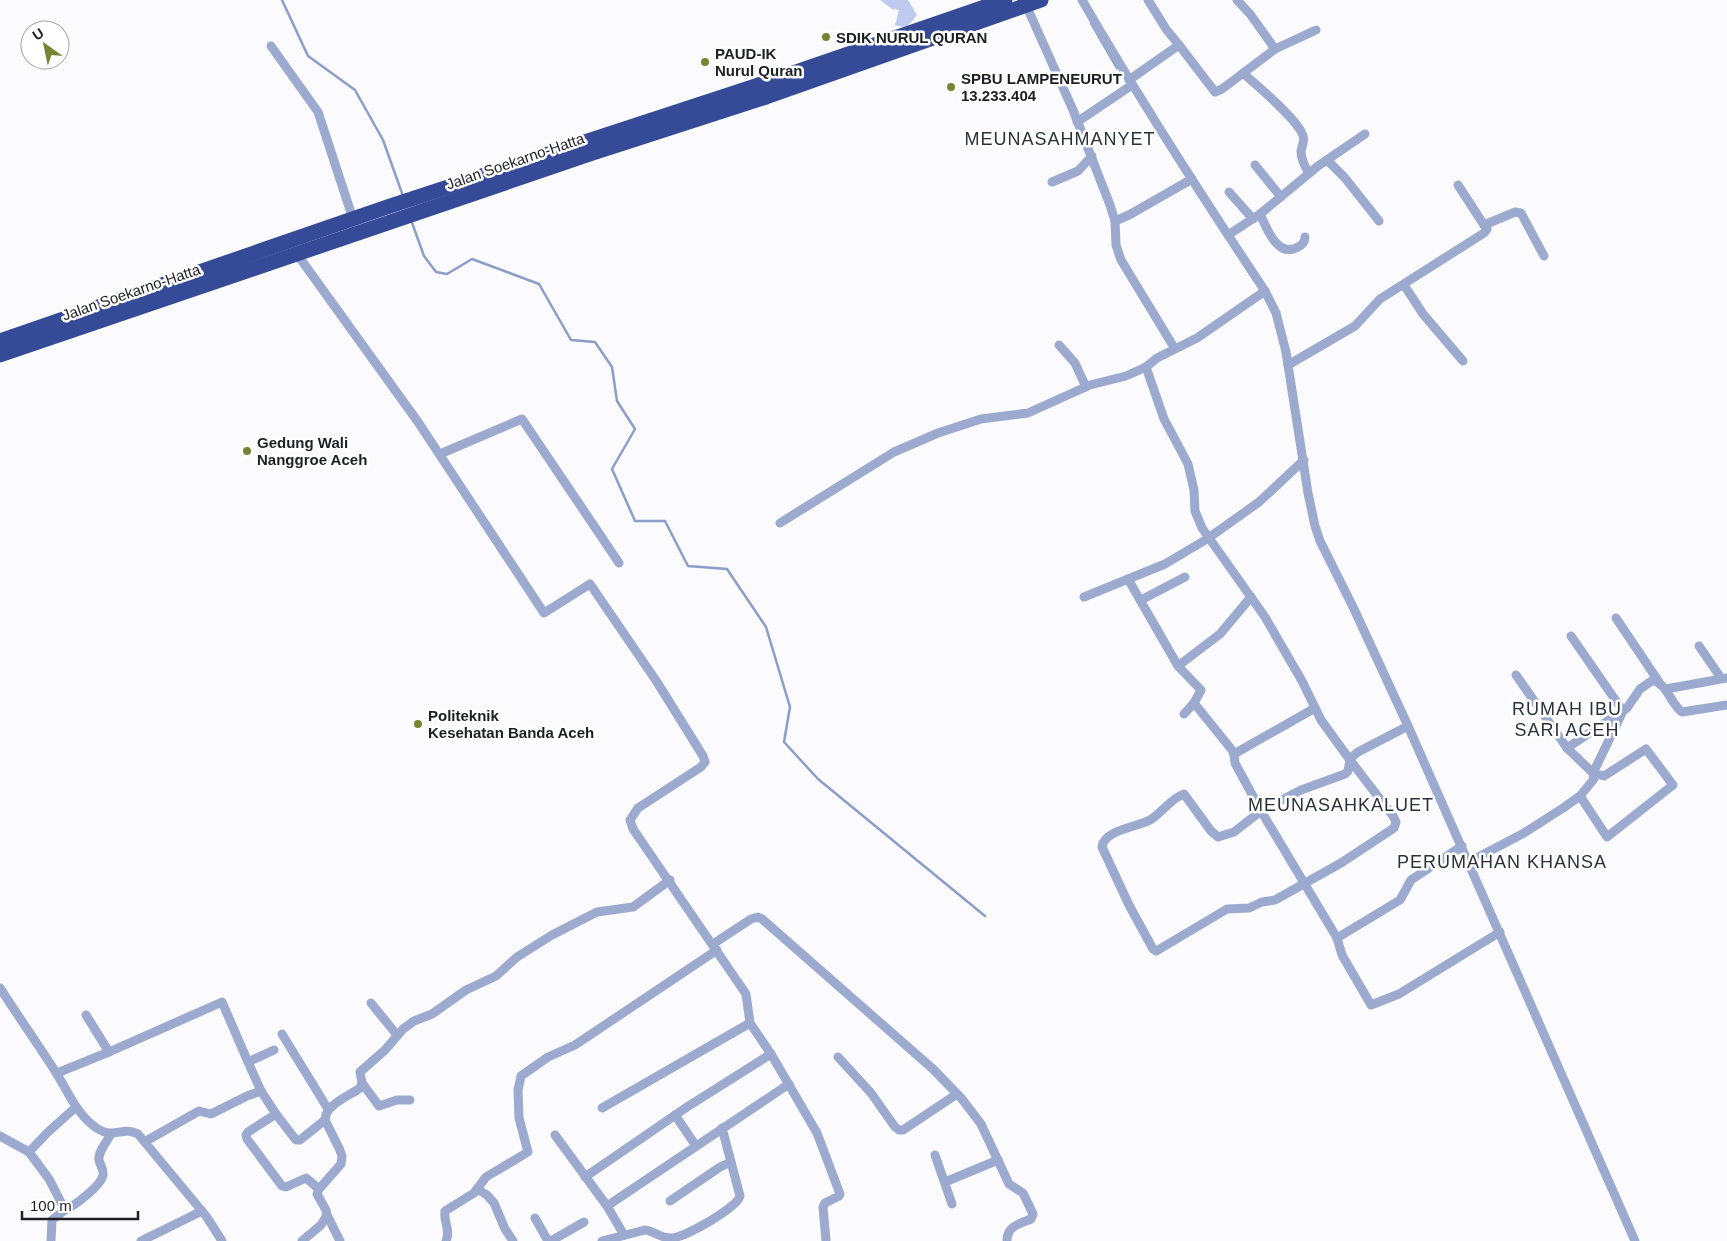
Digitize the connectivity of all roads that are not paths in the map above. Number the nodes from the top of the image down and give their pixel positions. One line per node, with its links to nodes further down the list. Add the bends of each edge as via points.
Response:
1 (1001, 0): 12 (highway, Jalan Soekarno-Hatta)
2 (1041, 0): 6 (highway, Jalan Soekarno-Hatta)
3 (1082, 0): 13 (street)
4 (1148, 0): 8 (street)
5 (1237, 0): 10 (street)
6 (1026, 5): 12 (highway, Jalan Soekarno-Hatta); 14 (street)
7 (1316, 30): 10 (street)
8 (1179, 45): 11 (street, via 1215,92); 13 (street)
9 (271, 46): 27 (street, via 318,112)
10 (1275, 49): 11 (street)
11 (1243, 73): 19 (street, via 1302,131 1302,159)
12 (804, 77): 25 (highway, Jalan Soekarno-Hatta, via 662,132)
13 (1129, 85): 14 (street); 20 (street)
14 (1078, 122): 16 (street)
15 (1364, 134): 17 (street)
16 (1092, 156): 21 (street, via 1078,171); 29 (street)
17 (1327, 160): 19 (street); 28 (street)
18 (1255, 165): 24 (street)
19 (1309, 173): 24 (street)
20 (1188, 181): 29 (street); 31 (street)
21 (1052, 182)
22 (1458, 186): 30 (street)
23 (1229, 192): 26 (street)
24 (1281, 197): 26 (street)
25 (388, 215): 27 (highway, Jalan Soekarno-Hatta); 33 (highway, Jalan Soekarno-Hatta)
26 (1256, 216): 31 (street); 32 (street, via 1285,250 1300,246)
27 (353, 219): 37 (highway, Jalan Soekarno-Hatta)
28 (1379, 221)
29 (1115, 222): 39 (street, via 1116,245 1121,260)
30 (1484, 225): 34 (street, via 1515,212 1521,213); 35 (street, via 1487,229 1484,233)
31 (1228, 235): 36 (street)
32 (1305, 237)
33 (297, 254): 40 (highway, Jalan Soekarno-Hatta); 45 (street)
34 (1544, 256)
35 (1404, 285): 41 (street, via 1423,314); 42 (street, via 1380,299 1355,326)
36 (1262, 293): 39 (street, via 1197,338); 42 (street, via 1276,313)
37 (0, 341)
38 (1059, 346): 44 (street, via 1075,363)
39 (1175, 349): 43 (street)
40 (0, 355)
41 (1463, 361)
42 (1288, 365): 46 (street)
43 (1146, 367): 44 (street); 48 (street, via 1164,419 1188,464 1197,520)
44 (1086, 387): 47 (street, via 1028,413 981,419 894,452)
45 (440, 454): 49 (street, via 522,419); 76 (street, via 544,613 590,584 703,756 705,762 701,767 638,808 630,820)
46 (1304, 460): 48 (street, via 1259,502); 67 (street, via 1320,541 1354,609)
47 (780, 523)
48 (1207, 538): 51 (street, via 1165,564); 53 (street)
49 (619, 563)
50 (1185, 577): 54 (street)
51 (1128, 579): 52 (street); 54 (street)
52 (1084, 597)
53 (1251, 597): 58 (street, via 1220,634); 64 (street)
54 (1141, 600): 58 (street)
55 (1616, 618): 61 (street)
56 (1571, 636): 65 (street)
57 (1700, 646): 60 (street)
58 (1178, 666): 62 (street, via 1201,690)
59 (1516, 675): 68 (street)
60 (1724, 678): 61 (street)
61 (1662, 686): 63 (street, via 1682,712); 65 (street, via 1653,680 1648,682)
62 (1194, 702): 66 (street); 69 (street)
63 (1727, 704)
64 (1315, 708): 69 (street); 70 (street)
65 (1623, 711): 68 (street); 71 (street)
66 (1184, 714)
67 (1405, 727): 70 (street, via 1358,752); 74 (street)
68 (1566, 748): 71 (street)
69 (1234, 754): 73 (street, via 1235,763)
70 (1350, 760): 73 (street, via 1348,771 1340,777 1310,787); 77 (street, via 1378,794 1396,825)
71 (1594, 773): 72 (street, via 1594,779); 72 (street, via 1604,776 1646,749 1672,785 1607,837)
72 (1580, 796): 75 (street, via 1524,833)
73 (1261, 811): 77 (street); 77 (street, via 1234,832 1218,837 1182,794 1150,820 1113,834 1103,842 1102,847 1129,905 1153,949 1158,950 1226,909 1249,908 1275,900)
74 (1459, 848): 75 (street); 79 (street, via 1411,880 1400,900)
75 (1469, 862): 78 (street)
76 (670, 880): 80 (street); 86 (street, via 633,907 598,912 552,935 517,957 496,976 457,995)
77 (1304, 884): 79 (street)
78 (1500, 932): 79 (street, via 1399,994 1371,1005 1342,955); 138 (street)
79 (1337, 938)
80 (715, 947): 84 (street, via 746,994); 96 (street, via 751,919 762,919); 117 (street, via 604,1027 548,1057 521,1076 518,1090 520,1118 528,1152 486,1177)
81 (0, 988): 92 (street)
82 (371, 1003): 86 (street)
83 (86, 1015): 88 (street)
84 (750, 1023): 89 (street); 99 (street)
85 (282, 1034): 100 (street)
86 (397, 1035): 93 (street, via 360,1072)
87 (274, 1050): 91 (street)
88 (109, 1052): 91 (street, via 222,1002); 92 (street)
89 (771, 1054): 94 (street); 102 (street)
90 (838, 1057): 96 (street, via 872,1093 899,1130)
91 (248, 1062): 95 (street)
92 (57, 1073): 98 (street)
93 (362, 1083): 97 (street, via 379,1106); 100 (street, via 360,1088)
94 (789, 1084): 104 (street); 136 (street, via 817,1133 840,1194 823,1207)
95 (261, 1091): 101 (street); 108 (street, via 211,1114 199,1111)
96 (958, 1094): 112 (street, via 981,1124)
97 (410, 1100)
98 (76, 1107): 105 (street, via 92,1124); 110 (street)
99 (602, 1108)
100 (328, 1109): 103 (street)
101 (276, 1114): 103 (street, via 296,1140); 116 (street, via 248,1132 246,1139 282,1186 306,1178)
102 (675, 1115): 109 (street); 114 (street)
103 (325, 1120): 116 (street, via 342,1156 341,1164)
104 (722, 1128): 109 (street); 113 (street)
105 (111, 1134): 108 (street, via 133,1132); 121 (street, via 99,1155 104,1173 102,1179 83,1198)
106 (555, 1135): 114 (street)
107 (0, 1136): 110 (street)
108 (146, 1141): 122 (street)
109 (696, 1146): 120 (street)
110 (29, 1152): 121 (street, via 49,1179)
111 (935, 1155): 115 (street)
112 (998, 1160): 115 (street); 137 (street, via 1009,1184 1023,1193 1032,1214 1031,1219 1010,1229)
113 (731, 1162): 118 (street); 126 (street, via 740,1197 720,1214 675,1238 662,1237 650,1230)
114 (585, 1177): 120 (street)
115 (945, 1182): 119 (street)
116 (319, 1189): 123 (street, via 317,1194)
117 (477, 1190): 132 (street, via 445,1211); 133 (street, via 494,1203)
118 (670, 1201)
119 (952, 1204)
120 (607, 1206): 126 (street)
121 (64, 1210): 127 (street, via 52,1220)
122 (202, 1211): 128 (street); 129 (street)
123 (327, 1215): 130 (street, via 321,1225); 131 (street)
124 (535, 1218): 134 (street)
125 (584, 1222): 134 (street)
126 (624, 1235): 135 (street)
127 (51, 1241)
128 (141, 1241)
129 (222, 1241)
130 (302, 1241)
131 (340, 1241)
132 (446, 1241)
133 (513, 1241)
134 (550, 1241)
135 (602, 1241)
136 (826, 1241)
137 (1007, 1241)
138 (1635, 1241)

